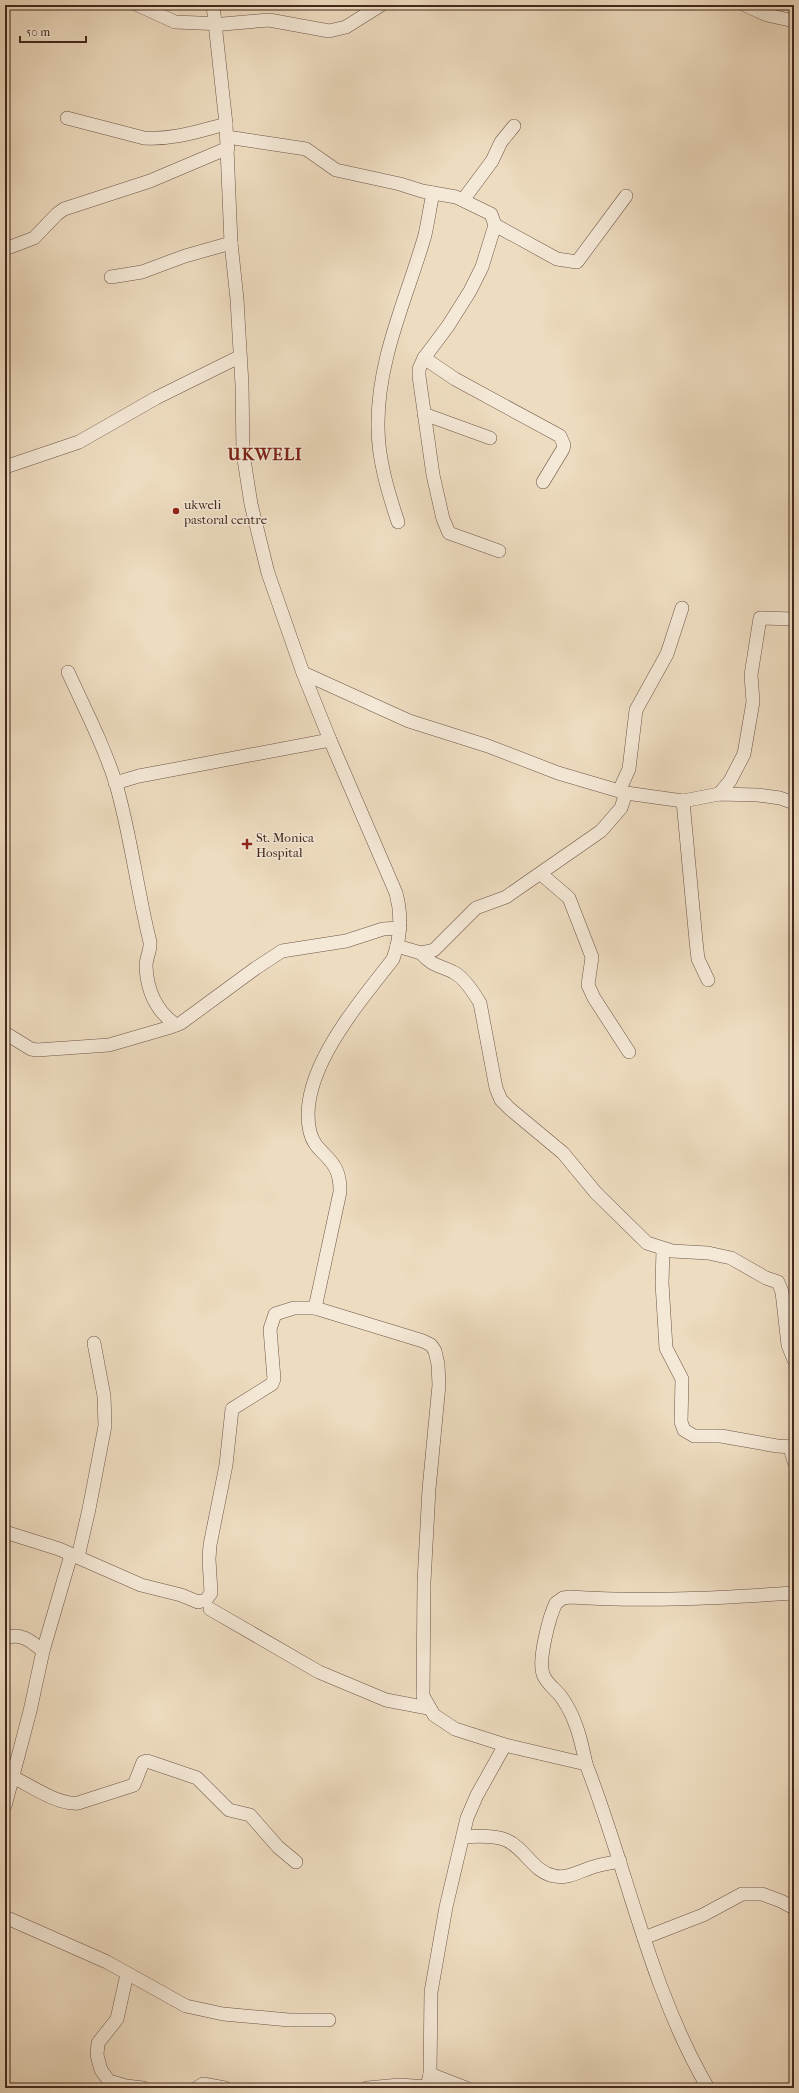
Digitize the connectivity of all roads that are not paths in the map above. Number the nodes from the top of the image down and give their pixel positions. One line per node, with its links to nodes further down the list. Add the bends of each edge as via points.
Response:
1 (138, 5): 6 (street, via 175,22)
2 (213, 5): 6 (street)
3 (381, 5): 6 (street, via 356,22 334,30 305,28 269,20)
4 (745, 5): 5 (street, via 767,15)
5 (794, 21)
6 (215, 24): 9 (street)
7 (67, 118): 9 (street, via 144,138)
8 (514, 126): 12 (street)
9 (227, 136): 10 (street, via 306,149 342,172); 14 (street); 15 (street, via 150,181 64,209 34,238)
10 (433, 193): 12 (street); 23 (street, via 425,234 389,343 379,406 378,440 388,490)
11 (626, 196): 13 (street, via 578,262 557,259)
12 (463, 200): 13 (street, via 491,214)
13 (495, 225): 18 (street, via 482,268 470,291)
14 (231, 243): 16 (street, via 142,272); 17 (street, via 237,299)
15 (5, 249)
16 (111, 277)
17 (239, 357): 21 (street, via 156,398 78,442); 28 (street, via 243,453 251,504 268,573)
18 (424, 358): 19 (street, via 419,369); 22 (street, via 455,379 560,436 563,449)
19 (424, 414): 20 (street); 24 (street, via 433,475 442,519 447,529 456,536)
20 (490, 438)
21 (5, 467)
22 (543, 482)
23 (398, 522)
24 (500, 551)
25 (682, 608): 31 (street, via 667,654 636,710 629,769)
26 (794, 619): 32 (street, via 760,618 751,675 753,702 744,754 738,769)
27 (68, 672): 30 (street)
28 (303, 673): 29 (street); 31 (street, via 409,721 488,746 558,773)
29 (330, 740): 30 (street, via 139,776); 36 (street, via 396,893)
30 (115, 783): 40 (street, via 150,942 146,966 153,998 158,1010)
31 (623, 792): 33 (street); 35 (street, via 621,808 601,831)
32 (719, 794): 33 (street); 34 (street, via 758,795)
33 (683, 801): 39 (street, via 697,953)
34 (794, 803)
35 (541, 874): 38 (street, via 506,897 476,908 442,944 434,950); 42 (street, via 568,898 592,957 588,985)
36 (400, 928): 37 (street); 40 (street, via 383,929 346,941 282,951)
37 (397, 946): 38 (street); 44 (street, via 393,959 334,1040 322,1060 312,1087 307,1120 310,1134 314,1142 334,1163 340,1184)
38 (421, 953): 43 (street, via 432,964 458,976 480,1004 496,1088 501,1100 563,1153 596,1193 642,1239)
39 (708, 980)
40 (176, 1025): 41 (street, via 109,1045 44,1050 31,1049)
41 (5, 1033)
42 (629, 1052)
43 (663, 1250): 46 (street, via 708,1253 731,1258 778,1282 782,1292 788,1345); 47 (street, via 662,1283 666,1348 682,1379 681,1422 684,1430 694,1436 733,1437 748,1442)
44 (314, 1308): 50 (street, via 294,1308 275,1314 270,1329 274,1379 272,1384 232,1409 226,1465 210,1545 209,1597 203,1602 198,1602 181,1595 153,1589); 55 (street, via 423,1341 431,1345 437,1358 439,1385 429,1489 424,1582 423,1696)
45 (94, 1343): 50 (street, via 104,1396 105,1426 89,1509)
46 (794, 1360)
47 (792, 1447): 48 (street)
48 (794, 1462)
49 (5, 1532): 50 (street, via 36,1540)
50 (74, 1556): 54 (street)
51 (794, 1594): 57 (street, via 634,1601 570,1597 556,1603 548,1629 542,1669 544,1678 562,1697 570,1711 579,1732)
52 (210, 1609): 55 (street, via 319,1672 386,1700)
53 (5, 1638): 54 (street, via 25,1638)
54 (42, 1651): 58 (street)
55 (428, 1708): 56 (street, via 442,1722 456,1729)
56 (505, 1745): 57 (street); 60 (street, via 477,1795)
57 (586, 1764): 62 (street)
58 (13, 1777): 59 (street); 61 (street, via 70,1804 134,1785 143,1762 147,1761 197,1778 228,1810 250,1815)
59 (5, 1806)
60 (463, 1837): 62 (street, via 506,1840 542,1871 553,1876 568,1876 592,1867); 68 (street, via 446,1906 431,1992)
61 (296, 1862)
62 (620, 1862): 65 (street)
63 (794, 1908): 65 (street, via 762,1894 742,1894 703,1914)
64 (5, 1917): 66 (street, via 87,1952)
65 (644, 1938): 74 (street, via 672,2016)
66 (127, 1974): 67 (street, via 176,2002 201,2010 289,2020); 69 (street, via 117,2019 98,2043 97,2055 101,2070 109,2081)
67 (329, 2020)
68 (428, 2083): 72 (street); 73 (street)
69 (143, 2088)
70 (197, 2088): 71 (street, via 206,2084)
71 (225, 2088)
72 (367, 2088)
73 (466, 2088)
74 (708, 2088)

